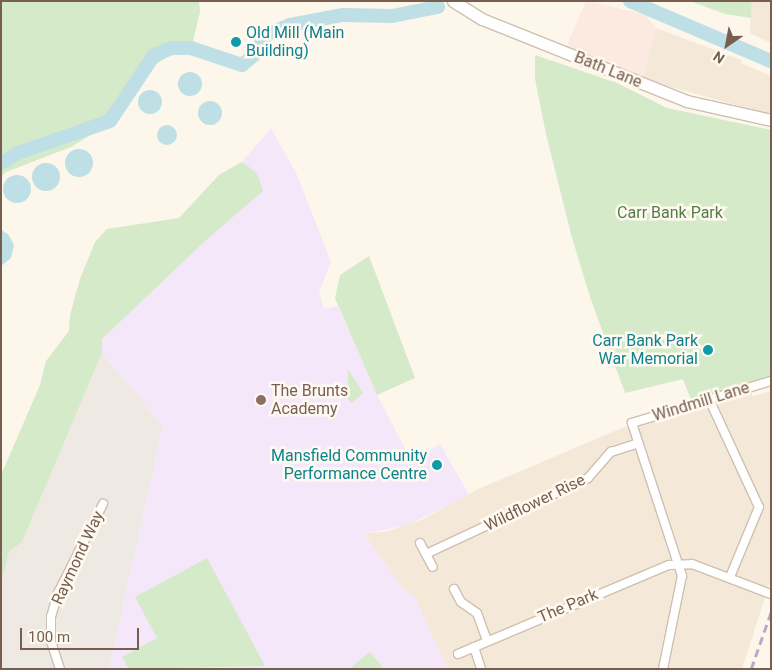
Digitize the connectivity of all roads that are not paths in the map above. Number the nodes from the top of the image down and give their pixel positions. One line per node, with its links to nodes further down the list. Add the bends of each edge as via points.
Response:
1 (453, 1): 2 (main road, Bath Lane, via 482,19 687,102)
2 (771, 120)
3 (771, 381): 4 (street, Windmill Lane)
4 (709, 399): 5 (street, Windmill Lane, via 632,423); 11 (street, via 759,507)
5 (638, 443): 8 (street, Wildflower Rise, via 611,452 588,478); 9 (street)
6 (103, 504): 17 (street, Raymond Way, via 58,593 51,618 51,642)
7 (420, 543): 8 (street)
8 (426, 554): 10 (street)
9 (679, 563): 11 (street); 14 (street, The Park, via 653,570); 19 (street, via 680,584)
10 (433, 567)
11 (730, 577): 13 (street)
12 (454, 589): 14 (street, via 462,602 477,613)
13 (771, 594)
14 (487, 641): 15 (street, The Park)
15 (474, 647): 16 (street, The Park); 18 (street)
16 (458, 654)
17 (60, 669)
18 (481, 669)
19 (663, 669)

